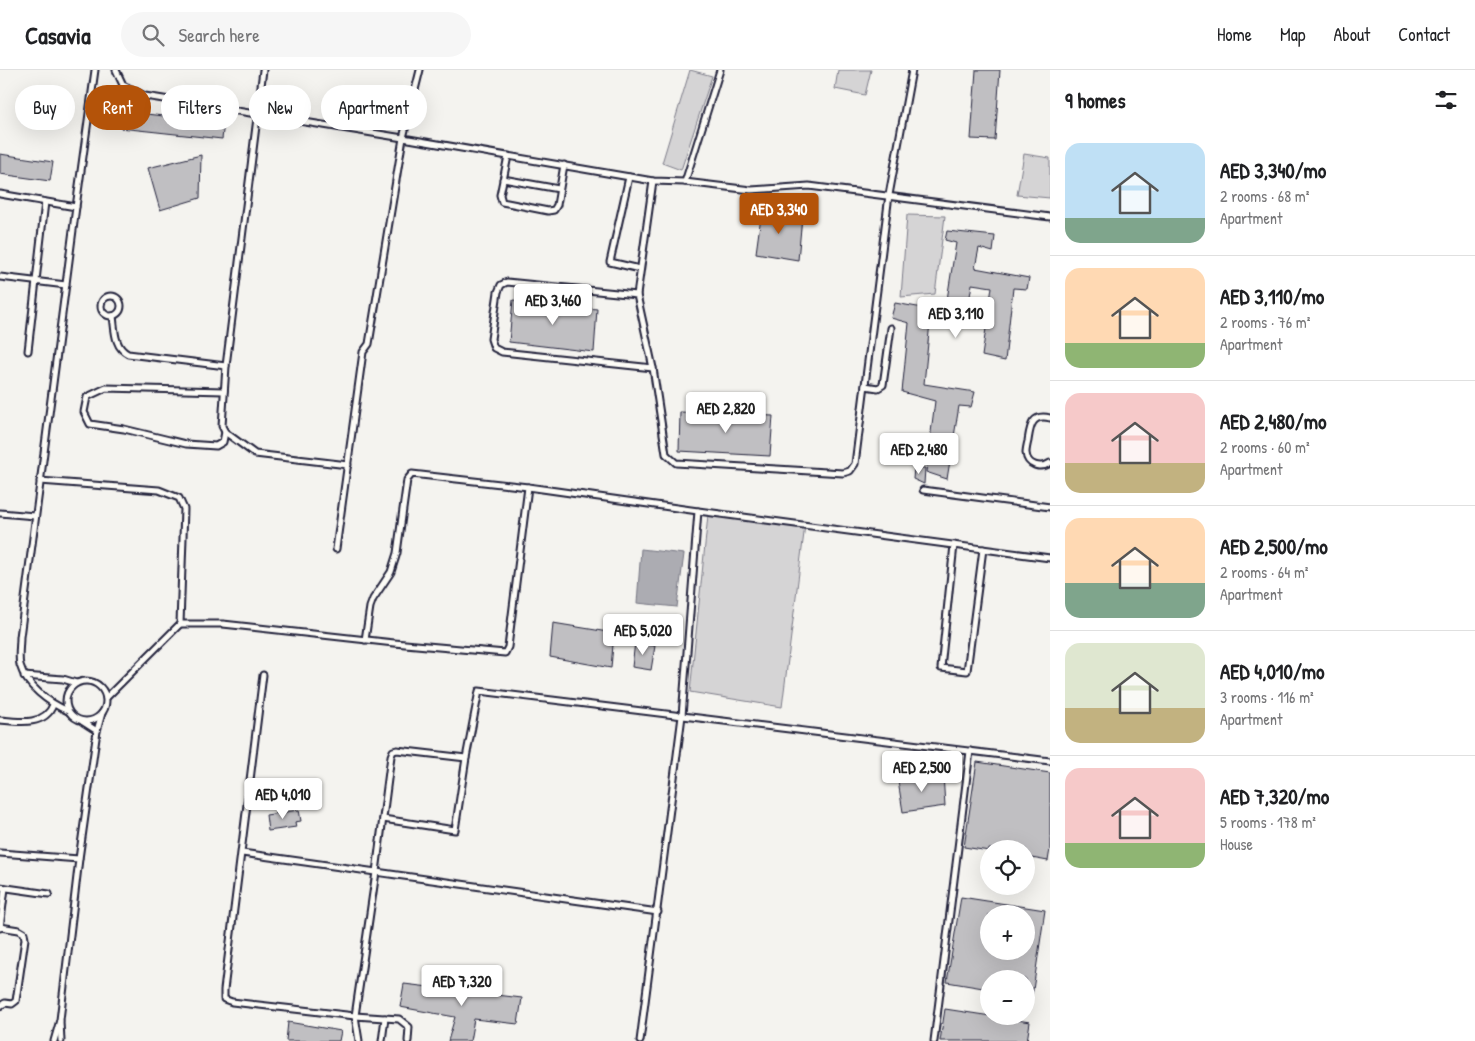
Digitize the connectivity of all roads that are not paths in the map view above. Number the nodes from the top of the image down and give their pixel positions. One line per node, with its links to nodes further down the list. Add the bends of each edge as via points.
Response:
1 (95, 70): 22 (lane)
2 (116, 70): 8 (lane, via 122,85 145,96)
3 (264, 70): 7 (lane)
4 (420, 70): 11 (lane)
5 (720, 70): 17 (lane)
6 (912, 70): 20 (lane)
7 (262, 85)
8 (249, 113)
9 (311, 123): 11 (lane)
10 (255, 130): 32 (lane)
11 (403, 138): 12 (lane); 39 (lane, via 369,344 363,352)
12 (508, 156): 13 (lane); 15 (lane)
13 (564, 166): 14 (lane); 18 (lane)
14 (629, 177): 16 (lane); 24 (lane, via 610,262)
15 (503, 179): 18 (lane); 18 (lane, via 502,202 548,211 556,208)
16 (653, 181): 17 (lane); 24 (lane)
17 (685, 182): 20 (lane, via 750,190 810,186)
18 (559, 189)
19 (0, 194): 21 (lane)
20 (889, 195): 23 (lane); 34 (lane)
21 (46, 202): 22 (lane); 26 (lane)
22 (76, 207): 27 (lane)
23 (1050, 217)
24 (640, 269): 28 (lane)
25 (0, 277): 26 (lane)
26 (37, 283): 27 (lane); 31 (lane)
27 (66, 285): 40 (lane)
28 (637, 295): 33 (lane); 33 (lane, via 507,282 500,285 498,292 491,339 494,348 502,352)
29 (113, 316): 29 (lane, via 121,309 121,302 109,296 103,299 101,310); 32 (lane, via 117,343 128,354)
30 (891, 328): 34 (lane, via 883,385 878,388)
31 (28, 351)
32 (226, 366): 35 (lane)
33 (653, 368): 34 (lane, via 666,454 676,463 843,473 855,464)
34 (865, 386)
35 (224, 391): 37 (lane, via 222,426); 37 (lane, via 106,388 87,397 84,412 90,424 186,444 216,446 223,442)
36 (1050, 418): 38 (lane, via 1037,418 1033,422 1026,454 1028,460 1039,467)
37 (225, 432): 39 (lane, via 256,454)
38 (1050, 464)
39 (348, 465): 48 (lane)
40 (40, 481): 46 (lane); 51 (lane, via 160,490 179,498 184,509)
41 (528, 487): 44 (lane); 52 (lane, via 409,476 397,553 391,572 370,607); 52 (lane, via 505,653)
42 (923, 490): 43 (lane)
43 (1050, 507)
44 (698, 510): 47 (lane); 60 (lane)
45 (0, 513): 46 (lane)
46 (36, 516): 54 (lane, via 20,637 20,664)
47 (954, 546): 49 (lane); 49 (lane, via 940,668 967,671)
48 (336, 549)
49 (983, 549): 50 (lane)
50 (1050, 558)
51 (180, 624): 52 (lane, via 223,624); 56 (lane)
52 (365, 640)
53 (264, 675): 69 (lane)
54 (24, 676): 55 (lane); 57 (lane)
55 (76, 683): 56 (lane, via 83,680 98,684); 58 (lane, via 66,695)
56 (106, 698): 59 (lane)
57 (53, 704): 58 (lane); 61 (lane, via 50,713 40,719)
58 (68, 711): 62 (lane)
59 (102, 713): 62 (lane, via 96,719); 63 (lane)
60 (682, 716): 64 (lane); 65 (lane, via 479,691); 74 (lane)
61 (0, 720)
62 (80, 721): 63 (lane)
63 (97, 731): 70 (lane)
64 (970, 751): 66 (lane); 86 (lane)
65 (466, 758): 67 (lane, via 393,751); 67 (lane, via 455,830)
66 (1050, 761)
67 (383, 819): 71 (lane)
68 (0, 852): 70 (lane)
69 (242, 853): 71 (lane); 77 (lane, via 224,999)
70 (79, 859): 79 (lane)
71 (376, 872): 74 (lane); 77 (lane)
72 (2, 888): 73 (lane); 75 (lane)
73 (49, 894)
74 (658, 912): 85 (lane)
75 (0, 928): 76 (lane, via 19,930 25,938 16,1001)
76 (0, 1006)
77 (355, 1016): 78 (lane); 82 (lane)
78 (385, 1018): 83 (lane); 84 (lane, via 406,1023 409,1027)
79 (60, 1020): 80 (lane); 81 (lane)
80 (54, 1041)
81 (61, 1041)
82 (359, 1041)
83 (382, 1041)
84 (408, 1041)
85 (640, 1041)
86 (934, 1041)

